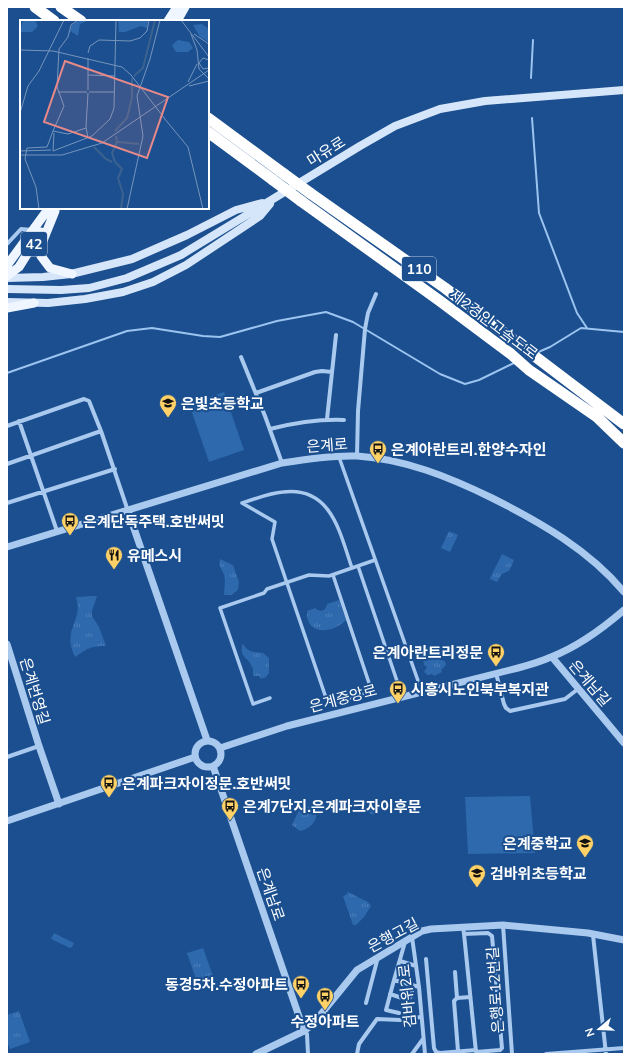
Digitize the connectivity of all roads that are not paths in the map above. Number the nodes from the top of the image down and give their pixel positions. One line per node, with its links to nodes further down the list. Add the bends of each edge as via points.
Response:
1 (35, 7): 5 (highway)
2 (61, 7): 6 (highway)
3 (177, 7): 7 (main road)
4 (185, 7): 8 (main road)
5 (53, 20)
6 (80, 20)
7 (169, 20)
8 (178, 20)
9 (624, 90): 12 (main road, 마유로, via 485,101 440,109 396,126)
10 (209, 119): 33 (highway, 제2경인고속도로 / 110, bridge, via 446,288)
11 (209, 133): 37 (highway, 제2경인고속도로 / 110, bridge, via 511,354 529,370 597,417)
12 (273, 200): 19 (main road, via 236,210 132,259); 21 (main road, 마유로, via 181,255 127,278 89,288); 24 (main road, via 260,216 186,265 153,282 124,292 85,299)
13 (54, 209): 14 (main road, 42); 19 (main road, via 40,248 41,256 50,268); 20 (main road, 42, via 19,267)
14 (34, 230): 15 (street, via 21,229); 16 (main road, 42)
15 (7, 244)
16 (22, 245): 17 (main road); 18 (main road, 42)
17 (7, 256)
18 (7, 268)
19 (72, 274): 20 (main road)
20 (7, 277)
21 (7, 289)
22 (376, 294): 39 (street, via 365,329)
23 (7, 302): 24 (main road)
24 (34, 303): 25 (main road)
25 (7, 308)
26 (336, 335): 28 (street)
27 (241, 357): 29 (street)
28 (332, 372): 29 (street, via 315,372); 30 (street)
29 (256, 393): 35 (street)
30 (327, 419): 31 (street); 35 (street)
31 (344, 420)
32 (19, 421): 34 (street); 36 (street, via 87,400); 38 (street)
33 (624, 424)
34 (7, 426)
35 (270, 429): 42 (street)
36 (101, 431): 38 (street); 43 (street)
37 (624, 443)
38 (31, 456): 41 (street); 44 (street)
39 (357, 456): 40 (street, 은계로); 54 (street, 은계로, via 394,461 428,470 510,507 571,544 604,570)
40 (339, 457): 42 (street, 은계로); 49 (street)
41 (7, 464)
42 (282, 464): 46 (street, 은계로)
43 (114, 469): 44 (street); 46 (street)
44 (43, 491): 45 (street); 47 (street)
45 (7, 503)
46 (128, 511): 47 (street, 은계로); 63 (street)
47 (57, 531): 48 (street, 은계로)
48 (7, 547)
49 (375, 560): 50 (street); 61 (street)
50 (358, 566): 51 (street); 59 (street)
51 (352, 568): 52 (street); 53 (street, via 334,518 324,504 314,497 284,492 242,503 275,522 272,539)
52 (333, 575): 53 (street, via 310,575); 53 (street, via 372,692 334,702 325,694)
53 (287, 583): 62 (street, via 220,608 253,704)
54 (624, 592)
55 (624, 610): 57 (street, 은계중앙로, via 594,633)
56 (7, 644): 65 (street, 은계번영길)
57 (552, 657): 58 (street, 은계중앙로); 60 (street, 은계남길)
58 (496, 673): 60 (street, via 504,704 510,711 565,699); 61 (street, 은계중앙로)
59 (397, 681)
60 (578, 689): 64 (street, 은계남길)
61 (422, 692): 66 (street, 은계중앙로, via 287,726)
62 (270, 698)
63 (207, 740): 66 (street, via 215,742); 68 (street, via 197,746)
64 (624, 744)
65 (39, 746): 67 (street, 은계번영길); 70 (street, 은계번영길)
66 (220, 748): 69 (street, via 221,757)
67 (7, 757)
68 (195, 757): 69 (street, via 204,766); 70 (street)
69 (213, 766): 92 (street, 은계남로)
70 (59, 804): 71 (street)
71 (7, 822)
72 (502, 925): 73 (street, 은행고길); 74 (street, 은행고길); 103 (street, 은행로12번길)
73 (463, 931): 75 (street, 은행고길, via 422,931); 87 (street); 95 (street, via 488,933 492,936 502,1048)
74 (593, 934): 76 (street, 은행고길); 97 (street)
75 (412, 937): 77 (street, 은행고길); 81 (street, 검바위2로)
76 (624, 940)
77 (406, 941): 78 (street, 은행고길); 80 (street)
78 (378, 957): 89 (street); 92 (street, 은행고길, via 357,970 313,1024)
79 (426, 959): 96 (street, via 434,1048 440,1053)
80 (400, 961): 81 (street); 83 (street)
81 (416, 966): 85 (street, 검바위2로)
82 (455, 972): 88 (street)
83 (394, 980): 84 (street); 86 (street)
84 (413, 986): 85 (street); 86 (street, via 408,1000)
85 (419, 987): 91 (street, 검바위2로)
86 (390, 994): 90 (street, via 386,1010)
87 (470, 997): 88 (street); 95 (street)
88 (457, 998): 96 (street, via 454,1002)
89 (366, 1003)
90 (399, 1013)
91 (421, 1018): 93 (street, 검바위2로); 100 (street, via 377,1019 359,1044)
92 (304, 1031): 98 (street, 은행고길); 99 (street, via 307,1034)
93 (423, 1039): 101 (street); 102 (street, 검바위2로)
94 (624, 1048): 97 (street)
95 (476, 1050): 96 (street)
96 (458, 1051)
97 (605, 1052): 105 (street)
98 (260, 1053)
99 (308, 1054)
100 (357, 1054)
101 (412, 1054)
102 (425, 1054)
103 (512, 1054)
104 (546, 1054): 105 (street)
105 (560, 1054)

